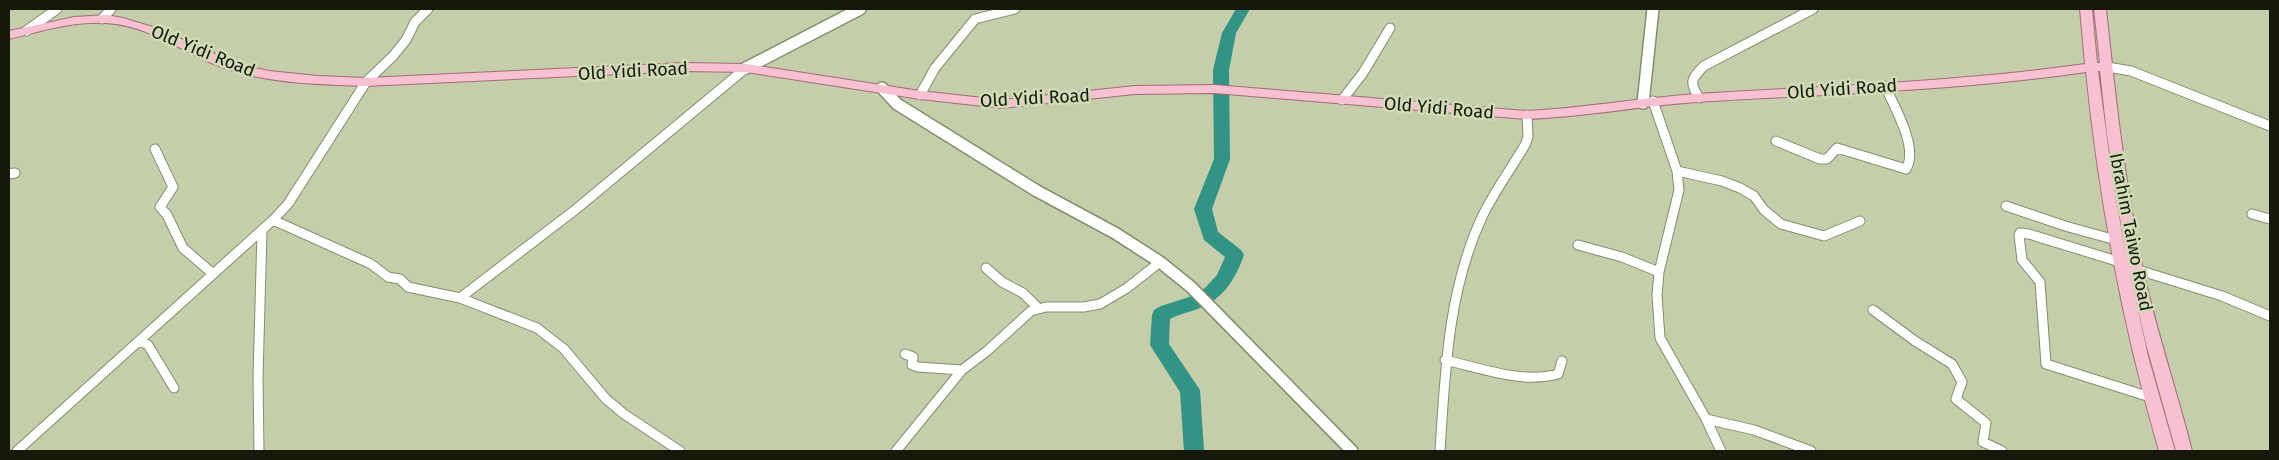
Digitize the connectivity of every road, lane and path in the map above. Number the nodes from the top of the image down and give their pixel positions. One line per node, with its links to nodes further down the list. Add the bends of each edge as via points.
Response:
1 (57, 9): 12 (street)
2 (111, 9): 10 (street)
3 (428, 9): 18 (street, via 415,22 406,40)
4 (860, 9): 14 (street)
5 (1014, 9): 22 (street, via 974,19 935,68)
6 (1654, 9): 25 (street)
7 (1813, 9): 23 (street, via 1704,66 1693,77 1692,87)
8 (2086, 9): 15 (main road, Ibrahim Taiwo Road)
9 (2100, 9): 16 (main road, Ibrahim Taiwo Road)
10 (102, 19): 12 (main road, Old Yidi Road, via 74,20); 18 (main road, Old Yidi Road, via 140,26 238,69 274,76)
11 (1390, 28): 24 (street)
12 (26, 31): 13 (main road, Old Yidi Road)
13 (9, 35)
14 (746, 68): 18 (main road, Old Yidi Road, via 684,67); 20 (main road, Old Yidi Road); 45 (street, via 576,210)
15 (2091, 72): 16 (main road, Old Yidi Road); 17 (main road, Old Yidi Road); 37 (main road, Ibrahim Taiwo Road)
16 (2107, 72): 27 (street, via 2121,69 2148,77); 42 (main road, Ibrahim Taiwo Road, via 2112,135)
17 (2043, 74): 19 (main road, Old Yidi Road)
18 (366, 82): 34 (street, via 288,204)
19 (1885, 86): 23 (main road, Old Yidi Road); 28 (street, via 1907,133 1909,164 1906,168 1897,168 1851,150 1837,148 1827,159 1820,159)
20 (882, 88): 22 (main road, Old Yidi Road); 39 (street, via 897,104)
21 (1215, 89): 22 (main road, Old Yidi Road, via 1135,90 1001,104); 24 (main road, Old Yidi Road)
22 (920, 95)
23 (1699, 98): 25 (main road, Old Yidi Road)
24 (1342, 100): 26 (main road, Old Yidi Road)
25 (1648, 102): 26 (main road, Old Yidi Road); 30 (street)
26 (1527, 115): 51 (street, via 1525,145 1481,219 1458,283)
27 (2270, 126)
28 (1776, 141)
29 (155, 150): 44 (street, via 173,187 160,207 168,215 181,245)
30 (1677, 171): 35 (street, via 1740,188 1754,196 1764,210 1781,224 1824,236); 43 (street, via 1679,190)
31 (2006, 206): 37 (street)
32 (2252, 214): 33 (street)
33 (2270, 219)
34 (273, 220): 36 (street); 45 (street, via 371,264 388,277 400,279 408,287)
35 (1860, 221)
36 (262, 231): 44 (street); 58 (street)
37 (2116, 240): 40 (main road, Ibrahim Taiwo Road)
38 (1578, 245): 43 (street, via 1622,257)
39 (1160, 262): 46 (street, via 1118,294 1093,306); 61 (street, via 1191,287)
40 (2120, 262): 55 (main road, Ibrahim Taiwo Road); 55 (street, via 2028,234 2019,235 2021,259 2040,282 2041,336 2046,364 2078,376 2117,384)
41 (986, 268): 46 (street, via 1002,282 1023,292)
42 (2136, 269): 48 (street, via 2222,296); 67 (main road, Ibrahim Taiwo Road, via 2153,344)
43 (1659, 272): 56 (street, via 1660,338)
44 (212, 273): 49 (street)
45 (460, 298): 59 (street, via 537,328 564,349 606,399)
46 (1038, 308): 53 (street)
47 (1873, 310): 65 (street, via 1952,364 1962,382 1956,399 1986,423 1983,442)
48 (2270, 316)
49 (140, 341): 54 (street, via 148,345); 57 (street)
50 (905, 354): 53 (street, via 913,357 912,365 924,369)
51 (1445, 360): 52 (street, via 1548,378 1558,374); 62 (street)
52 (1562, 361)
53 (962, 370): 60 (street)
54 (174, 388)
55 (2152, 398): 66 (main road, Ibrahim Taiwo Road)
56 (1706, 419): 63 (street); 64 (street, via 1754,430)
57 (17, 451)
58 (259, 451)
59 (680, 451)
60 (896, 451)
61 (1352, 451)
62 (1440, 451)
63 (1721, 451)
64 (1811, 451)
65 (2002, 451)
66 (2167, 451)
67 (2184, 451)

